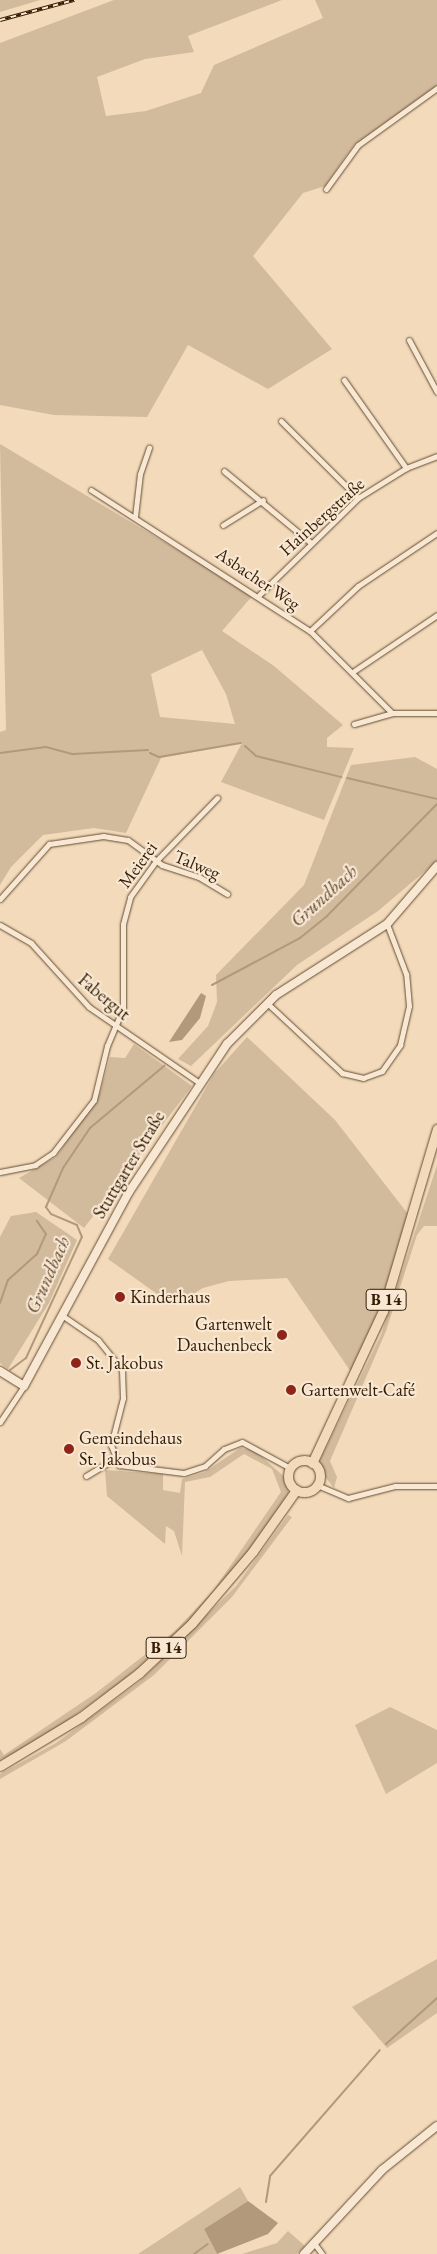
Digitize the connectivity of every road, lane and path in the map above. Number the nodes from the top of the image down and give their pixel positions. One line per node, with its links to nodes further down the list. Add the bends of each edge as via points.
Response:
1 (437, 88): 2 (street, via 364,141)
2 (326, 189)
3 (409, 340): 5 (street)
4 (344, 380): 9 (street)
5 (437, 392)
6 (281, 421): 12 (street)
7 (149, 448): 14 (street, via 140,474)
8 (437, 456): 9 (street, Hainbergstraße)
9 (406, 468): 12 (street, Hainbergstraße)
10 (224, 470): 13 (street)
11 (91, 490): 14 (street, Asbacher Weg)
12 (358, 498): 17 (street, Hainbergstraße)
13 (263, 500): 15 (street); 17 (street)
14 (135, 517): 18 (street, Asbacher Weg)
15 (223, 525)
16 (437, 533): 20 (street, via 358,586)
17 (311, 543): 18 (street, Hainbergstraße)
18 (260, 595): 20 (street, Asbacher Weg)
19 (437, 615): 21 (street)
20 (310, 631): 21 (street, Asbacher Weg)
21 (354, 671): 22 (street, Asbacher Weg)
22 (392, 713): 23 (street); 24 (street)
23 (437, 713)
24 (354, 724)
25 (217, 798): 26 (street, Meierei)
26 (156, 861): 28 (street, Talweg, via 199,877); 29 (street, Talweg, via 128,840 60,840 38,852); 33 (street, Meierei, via 139,881 126,910 125,994)
27 (437, 866): 30 (street, Stuttgarter Straße)
28 (227, 894)
29 (0, 899)
30 (387, 924): 32 (street, Stuttgarter Straße); 32 (street, via 406,974 409,1006 400,1045 382,1071 363,1078 342,1072)
31 (0, 925): 33 (street, Fabergut, via 31,943 80,999)
32 (268, 1003): 34 (street, Stuttgarter Straße, via 227,1044)
33 (116, 1026): 34 (street, Fabergut); 36 (street, Meierei, via 94,1100 70,1132 34,1165)
34 (198, 1082): 37 (street, Stuttgarter Straße, via 116,1214)
35 (437, 1128): 42 (main road, B 14, via 383,1311)
36 (0, 1172)
37 (63, 1316): 39 (street, Stuttgarter Straße); 41 (street, via 98,1340 122,1370 123,1398 111,1445)
38 (0, 1371): 39 (street)
39 (24, 1386): 40 (street, Stuttgarter Straße)
40 (0, 1422)
41 (114, 1459): 43 (street, via 126,1468 184,1473 205,1466 224,1448 242,1442); 44 (street)
42 (312, 1463): 43 (main road, via 298,1462); 45 (main road, via 319,1473)
43 (290, 1468): 47 (main road, via 289,1480)
44 (86, 1476)
45 (317, 1485): 46 (street, via 348,1498 395,1486); 47 (main road, via 310,1491)
46 (437, 1486)
47 (296, 1490): 48 (main road, B 14, via 253,1551 192,1623 146,1667 81,1717)
48 (0, 1766)
49 (437, 2126): 50 (street, via 382,2170)
50 (314, 2243): 51 (street); 52 (street)
51 (304, 2254)
52 (322, 2254)

